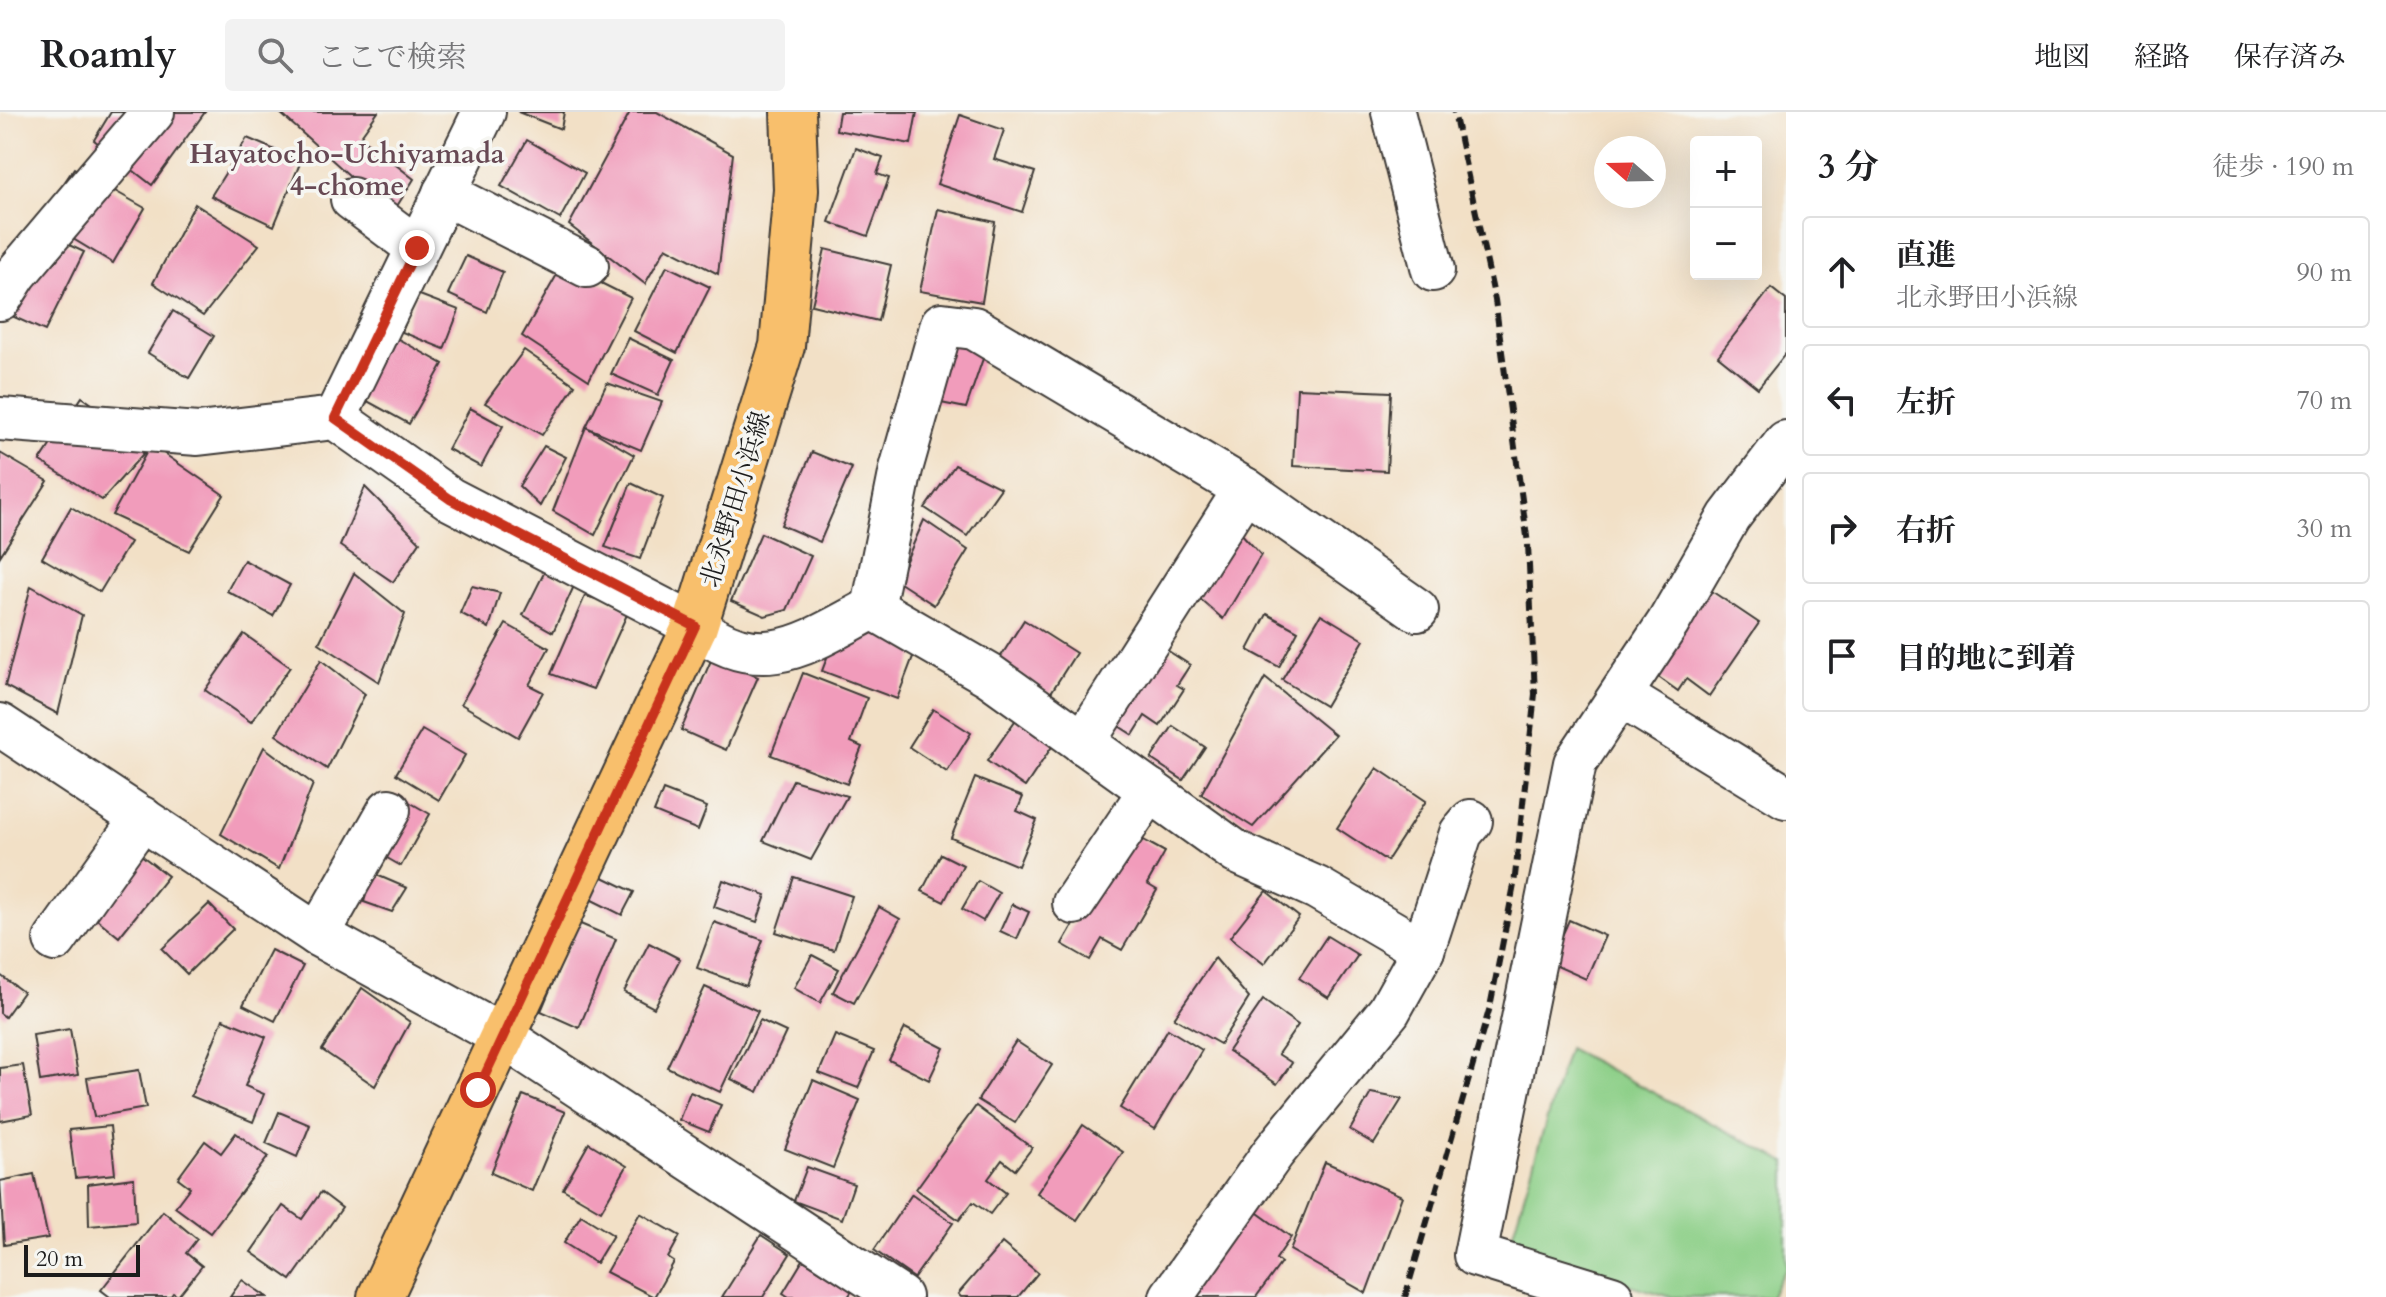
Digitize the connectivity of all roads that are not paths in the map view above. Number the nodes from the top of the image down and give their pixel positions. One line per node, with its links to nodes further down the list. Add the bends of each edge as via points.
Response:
1 (153, 112): 10 (street)
2 (484, 112): 5 (street)
3 (793, 112): 17 (main road, 北永野田小浜線, via 796,190 782,346)
4 (1393, 112): 9 (street)
5 (444, 193): 7 (street); 8 (street)
6 (352, 199): 7 (street)
7 (417, 248): 11 (street)
8 (587, 266)
9 (1433, 270)
10 (0, 299)
11 (335, 418): 12 (street, via 198,434); 17 (street, via 450,499)
12 (0, 419)
13 (1786, 442): 18 (street, via 1729,517)
14 (1245, 489): 15 (street, via 974,328 942,324 901,469); 16 (street); 20 (street)
15 (873, 608): 17 (street, via 792,650 757,654 717,642); 20 (street, via 989,675)
16 (1417, 610)
17 (695, 626): 30 (main road, 北永野田小浜線)
18 (1621, 696): 22 (street); 34 (street, via 1575,763 1475,1255)
19 (0, 725): 24 (street)
20 (1083, 743): 21 (street)
21 (1150, 790): 26 (street); 29 (street, via 1236,852 1317,888)
22 (1786, 797)
23 (389, 810): 27 (street)
24 (142, 818): 27 (street); 28 (street)
25 (1471, 821): 29 (street, via 1461,833)
26 (1074, 903)
27 (318, 935): 30 (street)
28 (55, 940)
29 (1423, 950): 33 (street, via 1389,1011 1273,1153)
30 (502, 1036): 31 (main road, 北永野田小浜線); 32 (street)
31 (380, 1297)
32 (900, 1297)
33 (1171, 1297)
34 (1612, 1297)

